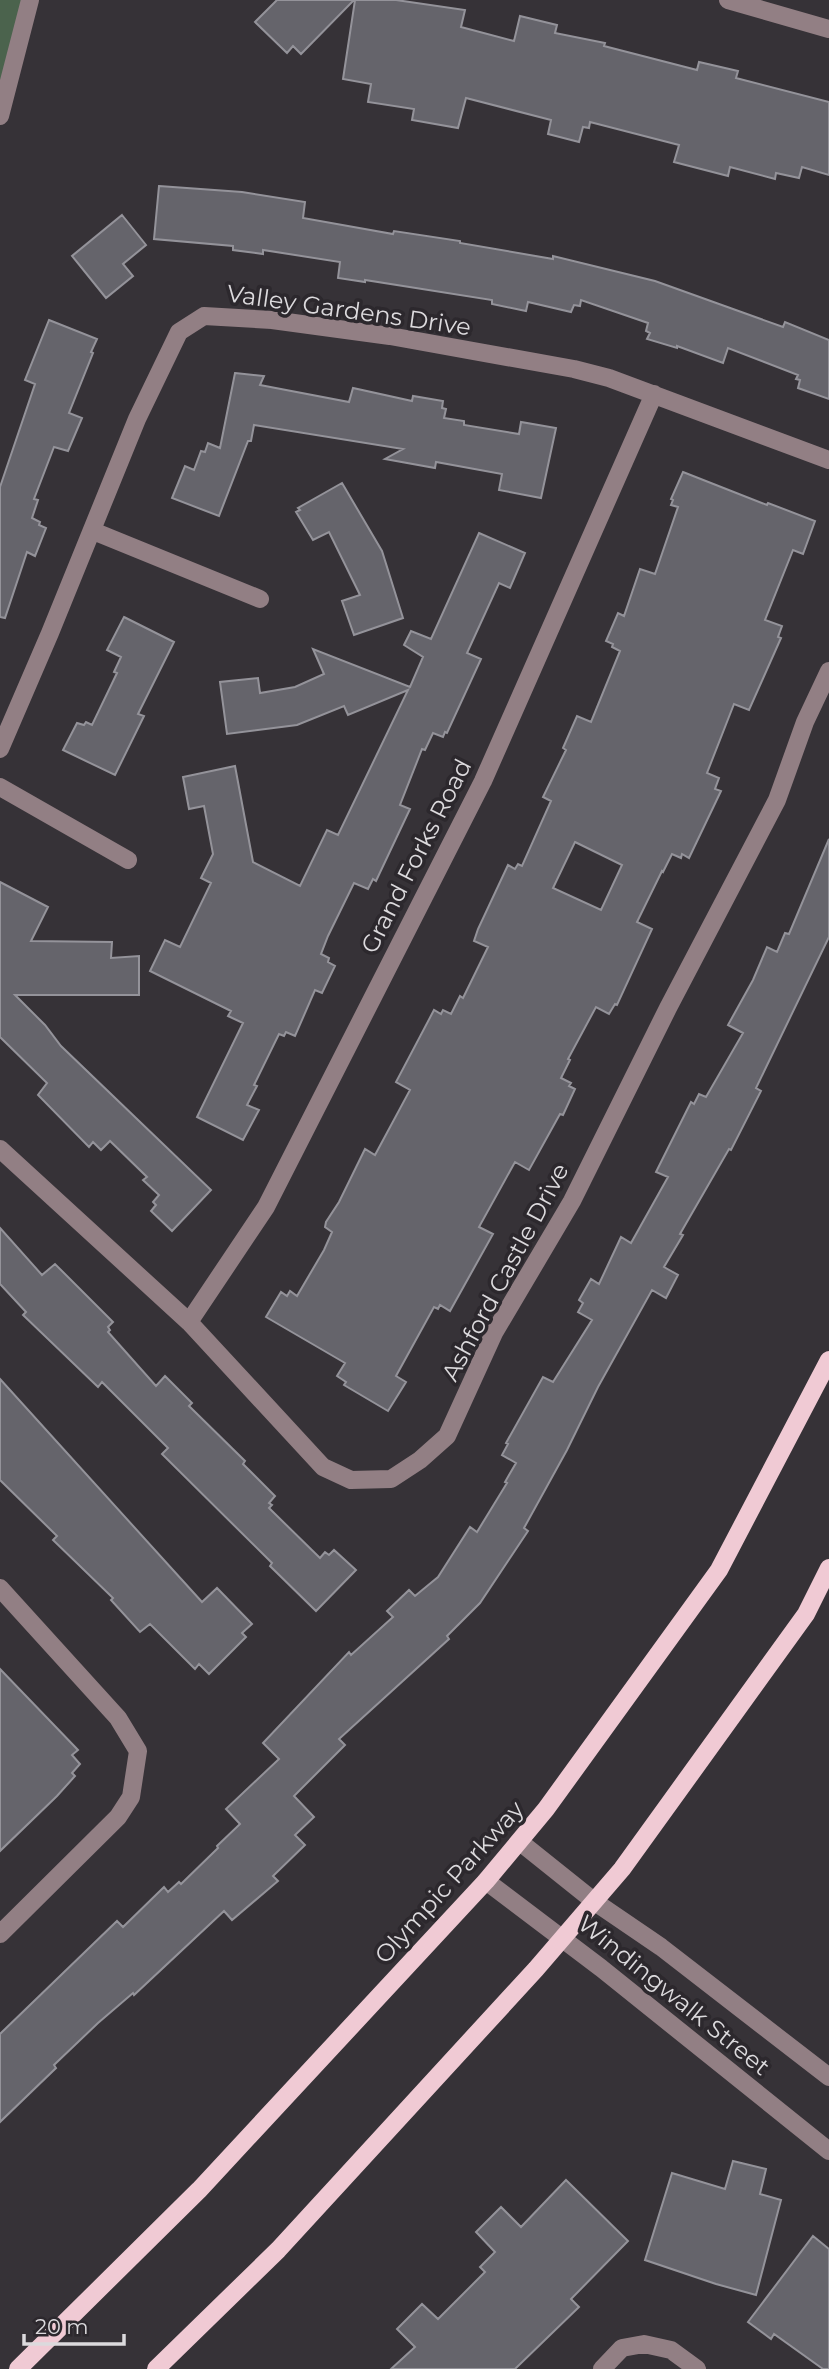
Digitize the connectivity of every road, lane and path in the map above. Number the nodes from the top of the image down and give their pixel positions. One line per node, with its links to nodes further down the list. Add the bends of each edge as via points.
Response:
1 (30, 0): 5 (street)
2 (728, 0): 3 (street)
3 (751, 3): 4 (street)
4 (829, 29)
5 (0, 116)
6 (654, 394): 7 (street, Valley Gardens Drive); 8 (street, Valley Gardens Drive, via 574,369 461,348 272,320 204,316 179,332 137,419); 15 (street, Grand Forks Road, via 483,781 266,1208)
7 (829, 460)
8 (93, 531): 9 (street); 11 (street, Valley Gardens Drive)
9 (260, 599)
10 (829, 671): 15 (street, Ashford Castle Drive, via 777,800 572,1201 494,1333 447,1436 391,1479 351,1480 323,1467)
11 (0, 749)
12 (0, 787): 13 (street)
13 (128, 860)
14 (0, 1149): 15 (street, Ashford Castle Drive)
15 (189, 1322)
16 (829, 1360): 19 (main road, Olympic Parkway, via 719,1570)
17 (829, 1568): 21 (main road, via 806,1614)
18 (0, 1588): 22 (street, via 118,1718 138,1751 131,1797 118,1817)
19 (520, 1842): 20 (main road, Olympic Parkway); 21 (street, Windingwalk Street)
20 (486, 1881): 23 (street, Windingwalk Street); 26 (main road, Olympic Parkway, via 199,2190)
21 (595, 1902): 23 (main road); 24 (street, Windingwalk Street)
22 (0, 1934)
23 (563, 1938): 25 (street, Windingwalk Street); 27 (main road, via 278,2250)
24 (829, 2077)
25 (829, 2151)
26 (18, 2369)
27 (156, 2369)
28 (602, 2369): 29 (street, via 622,2348 644,2344 671,2350)
29 (698, 2369)

